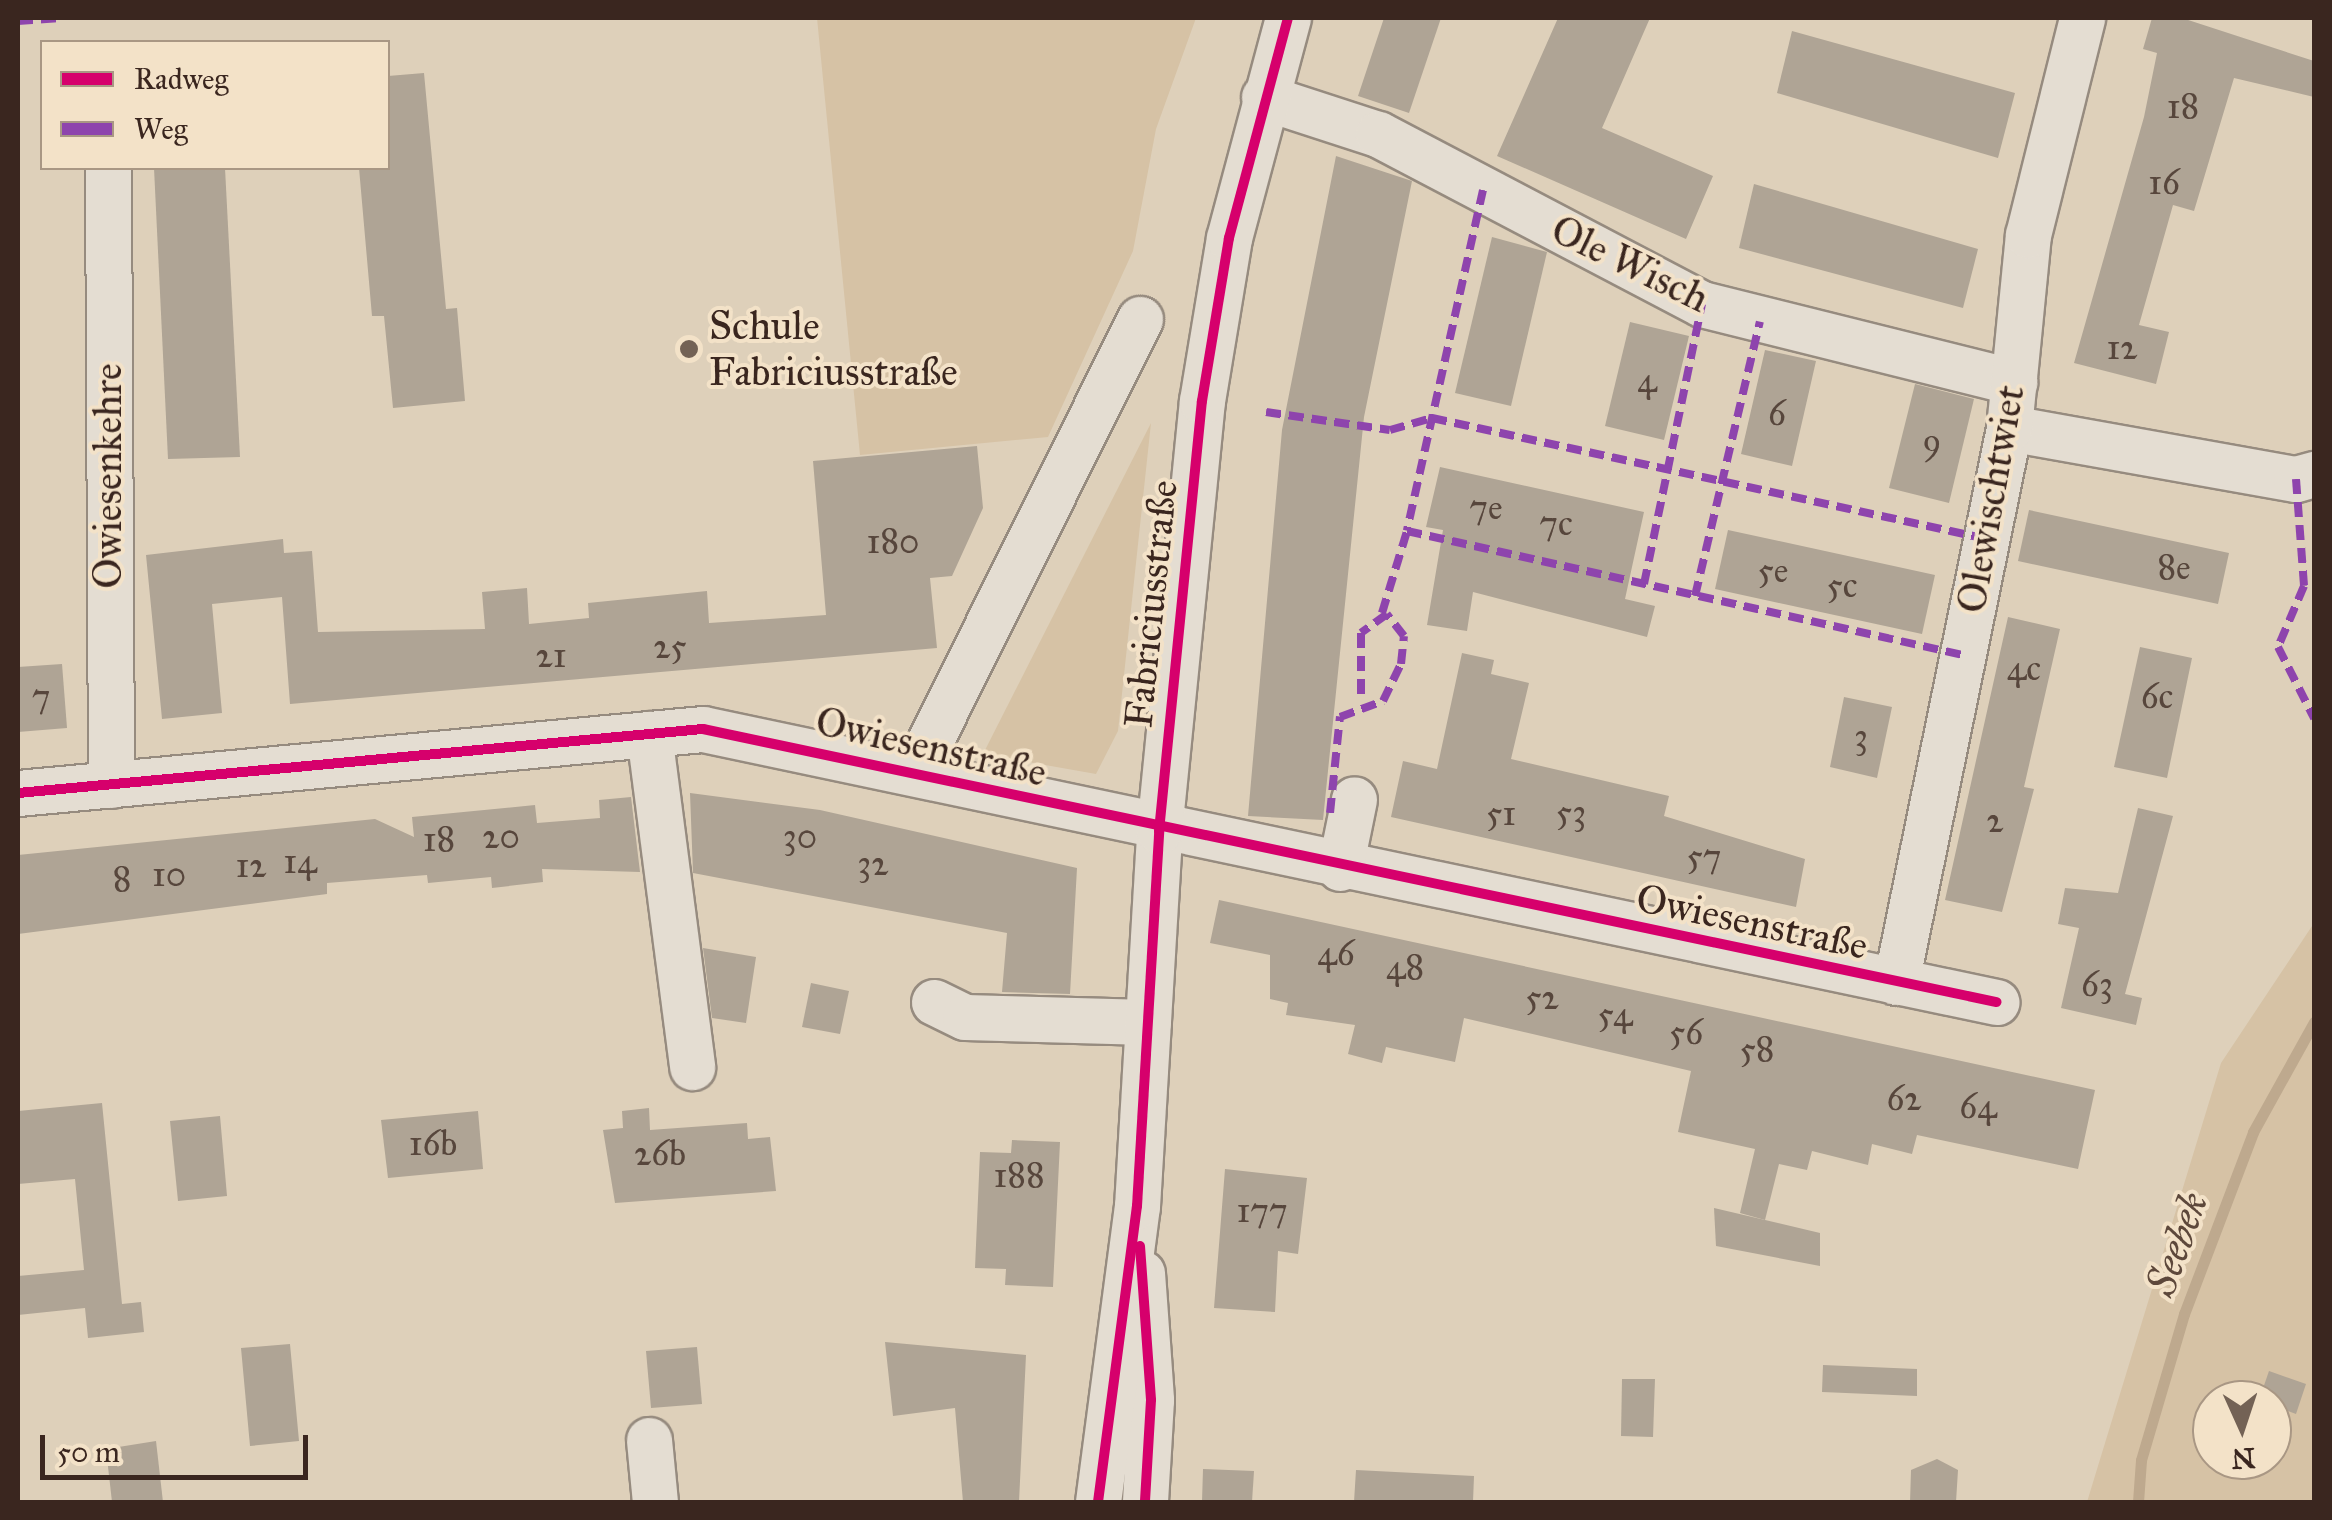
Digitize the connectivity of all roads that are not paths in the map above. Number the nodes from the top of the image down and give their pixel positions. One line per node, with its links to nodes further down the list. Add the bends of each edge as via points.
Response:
1 (1288, 18): 3 (street, Fabriciusstraße)
2 (2082, 18): 6 (street, Olewischtwiet, via 2028,235)
3 (1264, 97): 6 (street, Ole Wisch, via 1378,134 1702,304); 14 (street, Fabriciusstraße, via 1202,401)
4 (108, 170): 11 (street, Owiesenkehre)
5 (1140, 319): 10 (street)
6 (2014, 382): 7 (street, Olewischtwiet)
7 (2009, 428): 8 (street, via 2296,478); 16 (street, Olewischtwiet)
8 (2314, 474)
9 (649, 734): 10 (street, Owiesenstraße, via 702,729); 11 (street, Owiesenstraße); 20 (street)
10 (916, 771): 14 (street, Owiesenstraße)
11 (111, 785): 12 (street, Owiesenstraße)
12 (18, 793)
13 (1354, 799): 15 (street)
14 (1159, 831): 15 (street, Owiesenstraße); 19 (street, Fabriciusstraße)
15 (1340, 868): 16 (street, Owiesenstraße)
16 (1896, 982): 18 (street, Owiesenstraße)
17 (934, 1002): 19 (street, via 965,1017)
18 (1996, 1002)
19 (1148, 1022): 21 (street, Fabriciusstraße)
20 (692, 1067)
21 (1137, 1206): 24 (street, Fabriciusstraße); 25 (street, Fabriciusstraße, via 1151,1400)
22 (649, 1440): 23 (street)
23 (655, 1502)
24 (1098, 1502)
25 (1145, 1502)

